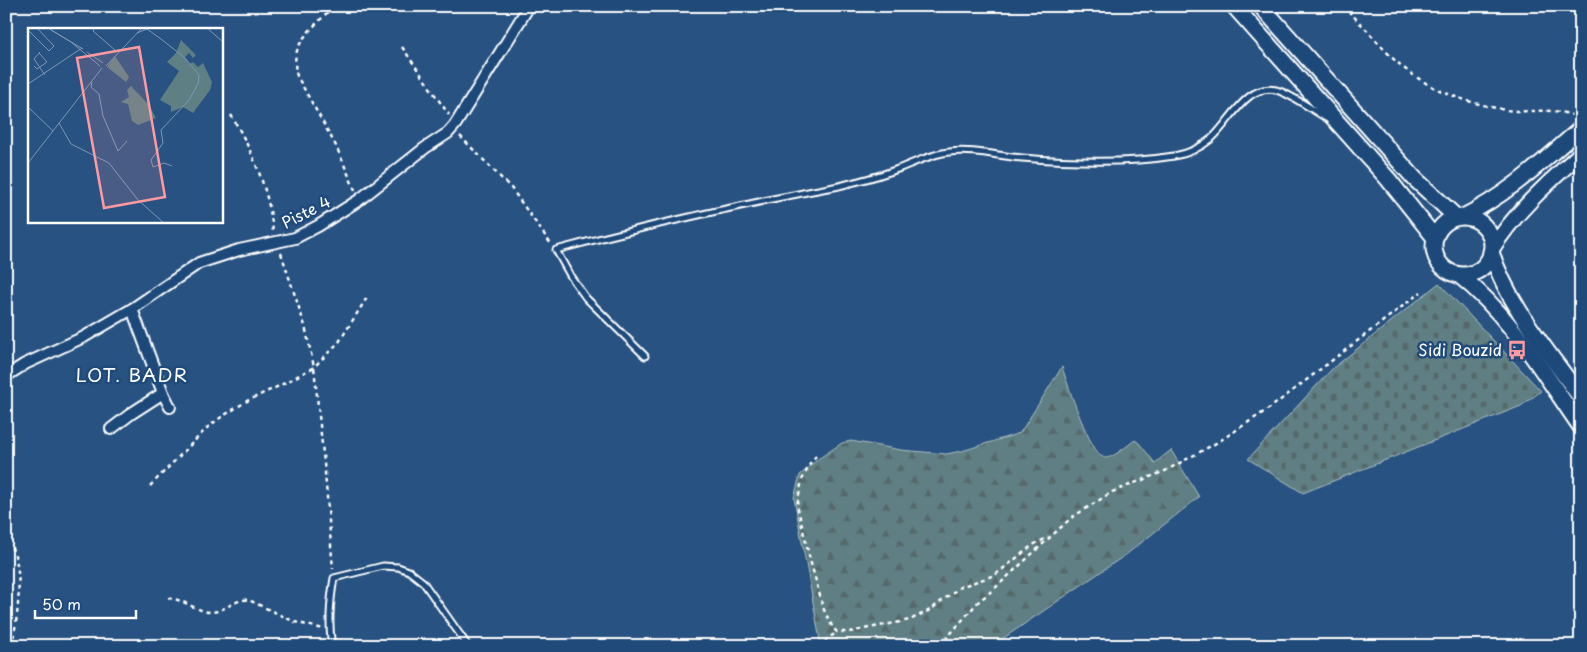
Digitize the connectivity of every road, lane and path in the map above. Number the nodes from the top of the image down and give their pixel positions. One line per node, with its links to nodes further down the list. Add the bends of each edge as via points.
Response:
1 (333, 6): 13 (path, via 302,39 294,64 297,76 336,146)
2 (529, 6): 9 (street, Piste 4)
3 (1234, 6): 11 (main road)
4 (1261, 6): 14 (main road, via 1415,179)
5 (1342, 6): 8 (path, via 1398,63 1442,92 1509,110 1557,111)
6 (402, 47): 9 (path)
7 (232, 115): 16 (path, via 263,184)
8 (1581, 117)
9 (454, 126): 13 (street, Piste 4); 17 (path, via 511,188)
10 (1581, 128): 14 (street, via 1514,186 1481,208)
11 (1345, 130): 15 (main road); 17 (lane, via 1286,94 1266,89 1248,98 1213,138 1193,150 1174,156 1090,161 946,152 855,182 658,224)
12 (1581, 153): 18 (street, via 1525,206)
13 (360, 200): 16 (street, Piste 4, via 295,238)
14 (1459, 217): 15 (main road, via 1443,225); 18 (main road, via 1469,217 1482,224 1490,235)
15 (1435, 238): 19 (main road, via 1437,258 1446,269)
16 (276, 242): 22 (street, Piste 4, via 224,254 199,264); 24 (path, via 305,326)
17 (556, 250): 23 (lane, via 586,298)
18 (1492, 251): 19 (main road, via 1480,270); 27 (main road, via 1502,281 1517,309)
19 (1459, 275): 29 (main road, via 1501,314)
20 (1421, 292): 33 (path, via 1270,408 1165,471 1100,498)
21 (368, 296): 24 (path, via 339,342)
22 (132, 309): 25 (street, Piste 4); 26 (street)
23 (645, 356)
24 (314, 367): 32 (path, via 220,418); 35 (path)
25 (6, 376)
26 (163, 393): 28 (street); 30 (street)
27 (1581, 398)
28 (170, 407)
29 (1581, 428)
30 (111, 429)
31 (816, 456): 38 (path, via 802,480 797,504 824,610)
32 (150, 486)
33 (1051, 536): 38 (path, via 1033,545 995,575 960,586 930,610 910,620); 43 (path, via 978,602)
34 (6, 541): 39 (path, via 15,551 18,578 18,612)
35 (334, 578): 37 (lane); 41 (lane, via 383,566 410,571 423,582)
36 (168, 598): 37 (path, via 209,612 222,610 243,599 249,600 295,622)
37 (329, 630): 40 (lane)
38 (837, 632): 42 (path)
39 (11, 646)
40 (332, 646)
41 (468, 646)
42 (818, 646)
43 (940, 646)

